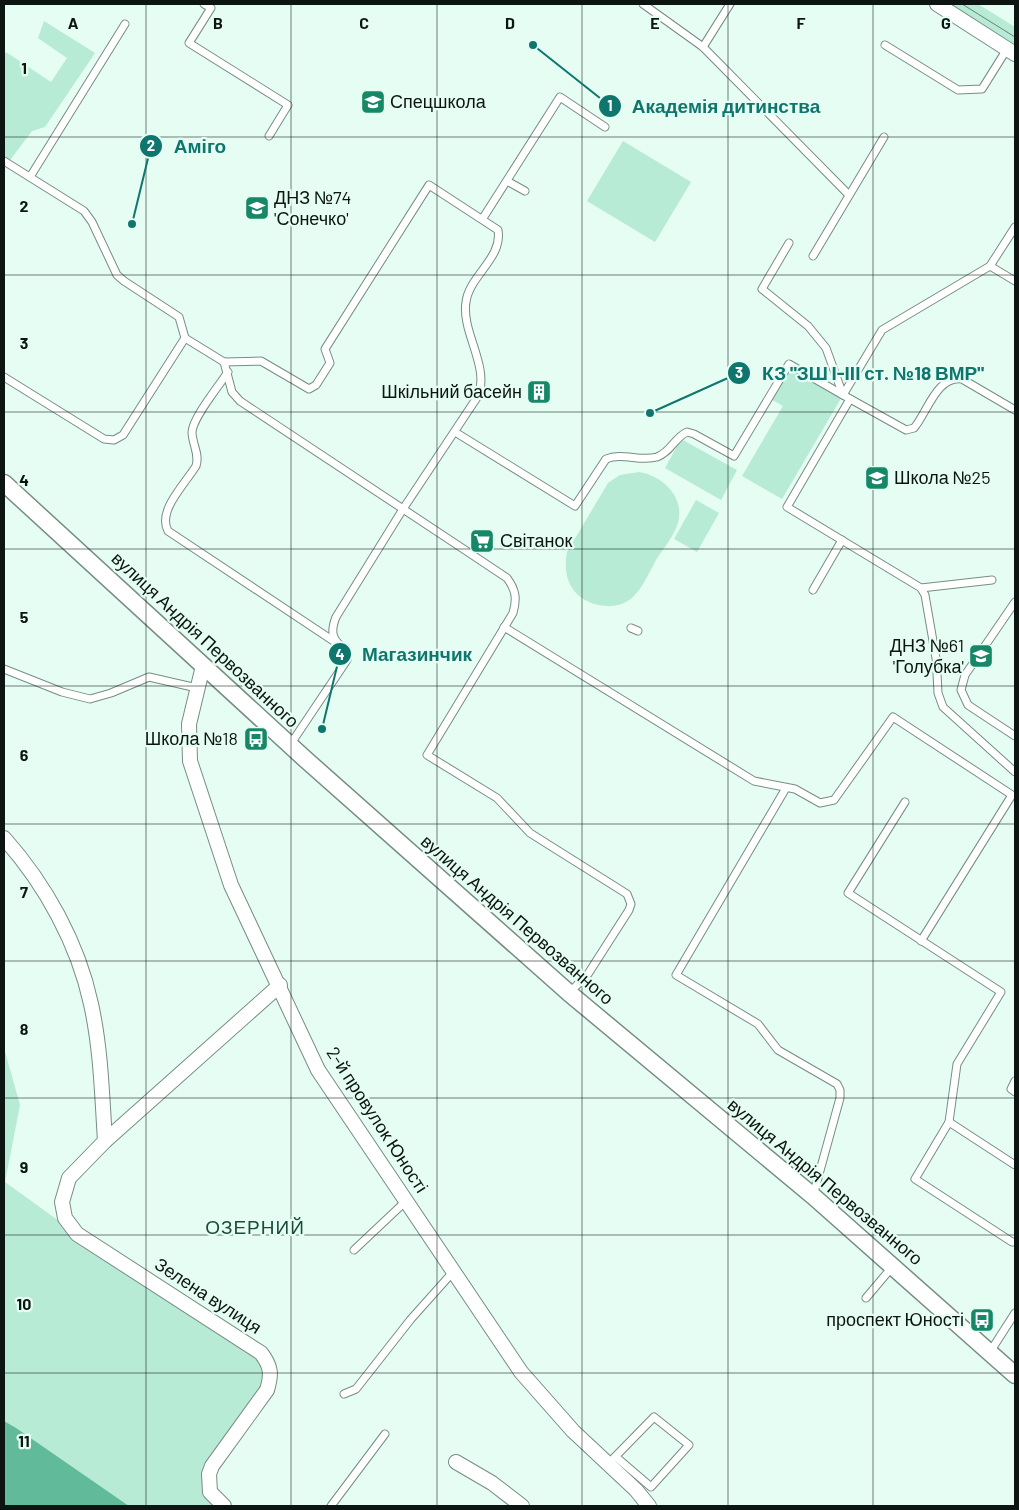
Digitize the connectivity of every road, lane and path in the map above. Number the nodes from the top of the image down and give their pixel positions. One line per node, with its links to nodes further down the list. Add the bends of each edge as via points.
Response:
1 (204, 4): 10 (lane, via 211,8 189,43 288,105)
2 (643, 4): 7 (lane)
3 (730, 4): 7 (lane)
4 (937, 4): 8 (street)
5 (125, 24): 13 (lane)
6 (885, 45): 8 (lane, via 958,90 982,89)
7 (703, 46): 16 (lane)
8 (1011, 51)
9 (605, 127): 14 (lane, via 560,97)
10 (269, 136)
11 (884, 137): 16 (lane)
12 (4, 161): 13 (lane)
13 (30, 177): 23 (lane, via 84,211 118,275 179,317)
14 (507, 181): 15 (lane); 17 (lane)
15 (525, 192)
16 (850, 195): 20 (lane)
17 (483, 218): 24 (lane, via 429,185 325,349 330,363 316,385 309,389 261,361); 29 (lane, via 498,230 499,241 465,303 481,374 481,390)
18 (1015, 227): 21 (lane)
19 (789, 243): 27 (lane, via 762,289 808,326 826,348)
20 (813, 256)
21 (990, 266): 22 (lane); 27 (lane, via 882,330)
22 (1015, 281)
23 (185, 338): 24 (lane); 26 (lane, via 123,435 114,440 104,439)
24 (224, 362): 25 (lane)
25 (228, 372): 31 (lane, via 232,392 240,401); 38 (lane, via 195,422 192,435 198,460 166,512 164,524 168,532)
26 (4, 377)
27 (846, 397): 28 (lane, via 896,427 910,430 918,424 942,385 959,378); 29 (lane, via 790,364 734,456 687,432 668,451 654,458 606,459 575,506); 32 (lane, via 787,507)
28 (1015, 410)
29 (455, 432): 31 (lane)
30 (4, 483): 40 (street, вулиця Андрія Первозванного)
31 (403, 509): 37 (lane, via 507,578 516,598 513,613); 38 (lane, via 336,617 332,630)
32 (842, 540): 34 (lane); 35 (lane)
33 (992, 580): 34 (lane)
34 (921, 588): 39 (lane)
35 (813, 590)
36 (1015, 602): 44 (lane, via 965,675 961,690 968,705)
37 (504, 627): 47 (lane, via 754,782); 52 (lane, via 427,755 497,798 530,833 630,898 624,918 588,974)
38 (335, 642): 45 (lane, via 345,649 347,660)
39 (937, 664)
40 (203, 666): 43 (street, 2-й провулок Юності); 45 (street, вулиця Андрія Первозванного)
41 (4, 669): 43 (lane, via 62,692 90,698 149,677)
42 (938, 673): 46 (lane, via 938,693 943,707)
43 (196, 688): 51 (street, 2-й провулок Юності, via 189,724 190,762 232,885)
44 (1015, 736)
45 (290, 746): 52 (street, вулиця Андрія Первозванного)
46 (1015, 772)
47 (786, 788): 50 (lane, via 820,803 834,800 893,717 1012,794); 58 (lane, via 676,975 758,1024 778,1050 837,1084 840,1098)
48 (905, 802): 50 (lane, via 848,893)
49 (4, 838): 56 (street, via 49,898 85,983 96,1026)
50 (920, 941): 55 (lane, via 1001,992 957,1064)
51 (280, 985): 56 (street, Зелена вулиця); 59 (street, 2-й провулок Юності, via 318,1070)
52 (569, 993): 58 (street, вулиця Андрія Первозванного)
53 (1015, 1081): 54 (lane, via 1011,1089)
54 (1015, 1092)
55 (949, 1122): 57 (lane); 60 (lane, via 914,1179)
56 (104, 1141): 72 (street, Зелена вулиця, via 69,1178 64,1189 65,1218 76,1234 261,1353 269,1364 271,1378 267,1390 209,1474 210,1492)
57 (1015, 1165)
58 (813, 1196): 62 (street, вулиця Андрія Первозванного)
59 (406, 1201): 61 (lane); 63 (street, 2-й провулок Юності)
60 (1015, 1242)
61 (354, 1250)
62 (893, 1266): 64 (lane); 66 (street, вулиця Андрія Первозванного)
63 (454, 1272): 68 (lane, via 411,1319 356,1389); 70 (street, 2-й провулок Юності, via 520,1372 573,1431)
64 (866, 1298)
65 (1015, 1313): 66 (lane)
66 (990, 1352): 67 (street, вулиця Андрія Первозванного)
67 (1015, 1375)
68 (344, 1394)
69 (385, 1434): 73 (lane)
70 (612, 1460): 70 (lane, via 654,1416 689,1445 651,1487); 75 (street, 2-й провулок Юності)
71 (456, 1462): 74 (street)
72 (224, 1506)
73 (331, 1506)
74 (522, 1506)
75 (650, 1506)

